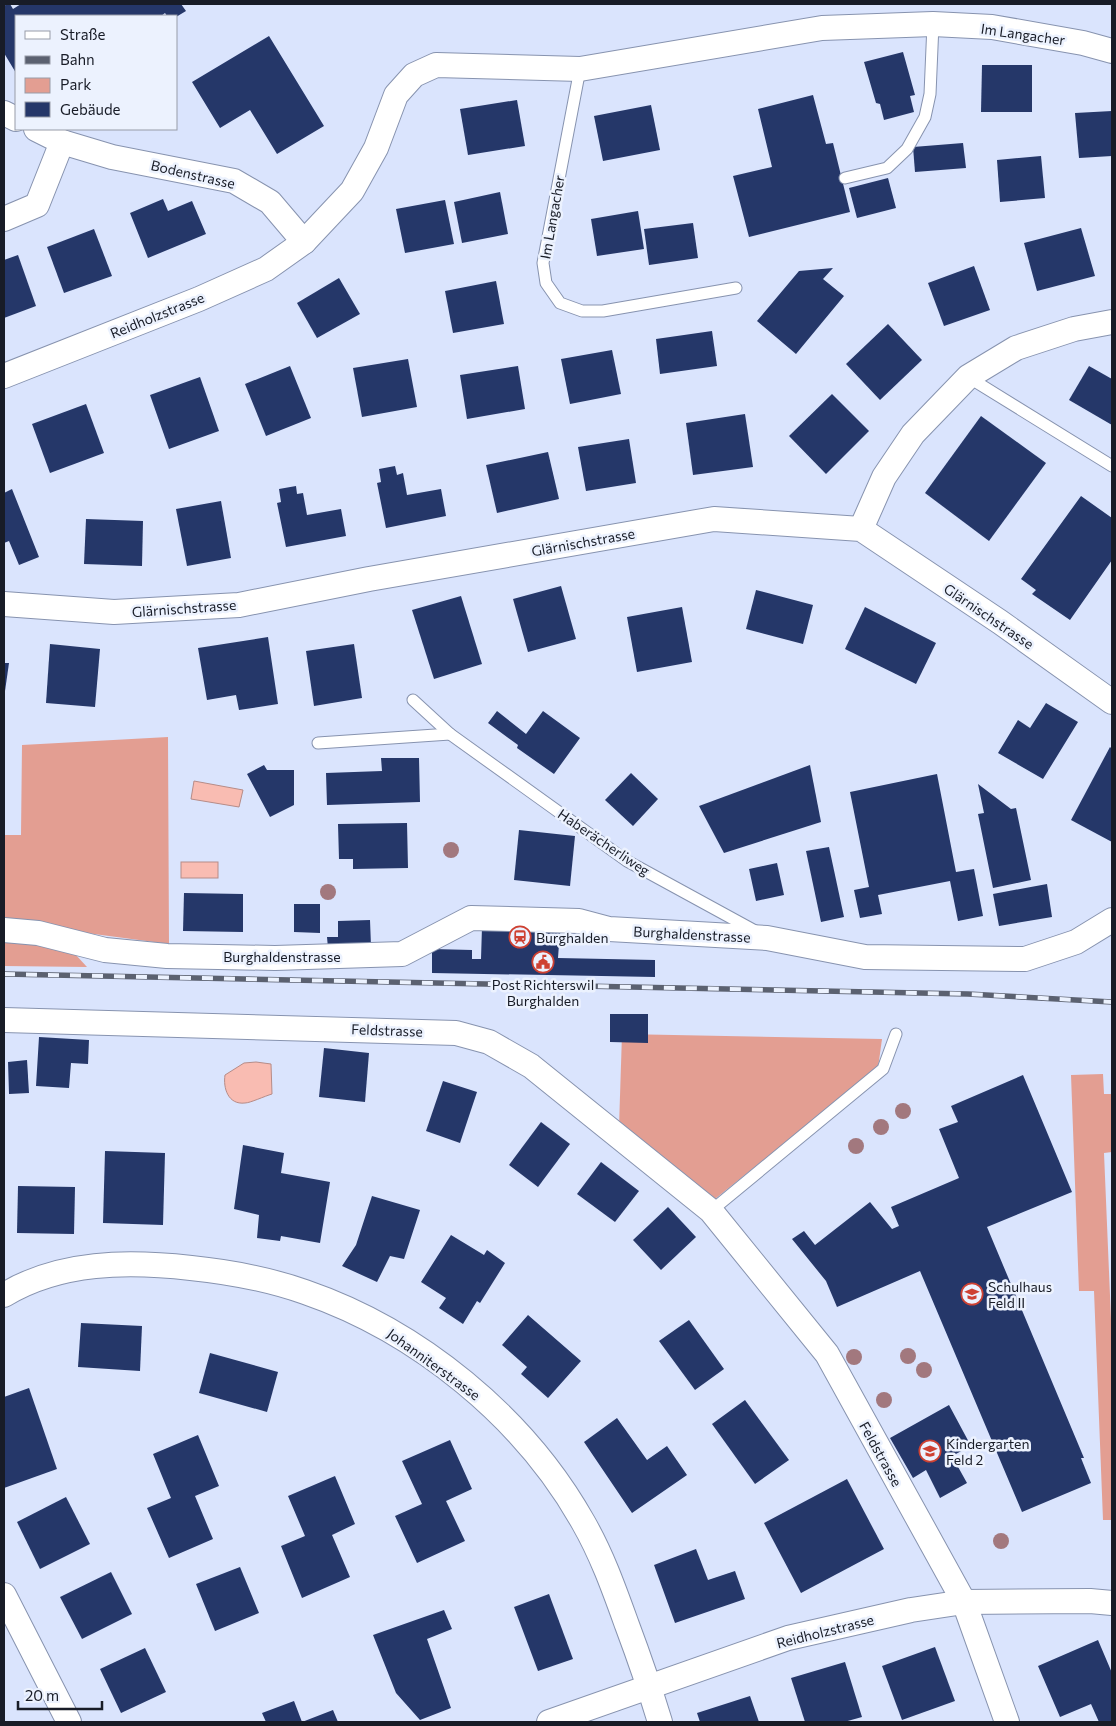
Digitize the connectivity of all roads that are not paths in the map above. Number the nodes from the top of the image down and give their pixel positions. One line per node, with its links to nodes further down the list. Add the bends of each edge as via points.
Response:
1 (933, 24): 2 (street, Im Langacher, via 992,27); 3 (street, Im Langacher, via 822,28); 6 (lane, via 930,94 925,117 907,149 887,168)
2 (1112, 50)
3 (580, 69): 8 (street, Im Langacher, via 436,65 414,75 396,95 376,148 352,191); 9 (lane, Im Langacher, via 543,263 546,283 560,303 582,311 604,311)
4 (38, 130): 5 (street, Bodenstrasse)
5 (62, 142): 7 (street, via 37,205); 8 (street, Bodenstrasse, via 112,157 234,181 270,202)
6 (845, 178)
7 (4, 219)
8 (304, 242): 11 (street, Reidholzstrasse, via 266,268 199,298)
9 (736, 288)
10 (1112, 322): 12 (street, via 1074,329 1016,348)
11 (4, 376)
12 (968, 377): 13 (lane); 14 (street, via 913,434 884,477)
13 (1112, 466)
14 (861, 529): 15 (street, Glärnischstrasse, via 714,519 239,605 114,612); 17 (street, Glärnischstrasse)
15 (4, 604)
16 (413, 700): 18 (lane, Haberächerliweg)
17 (1112, 702)
18 (450, 734): 19 (lane); 22 (lane, Haberächerliweg, via 627,861)
19 (318, 743)
20 (1112, 920): 22 (street, Burghaldenstrasse, via 1076,942 1025,959 866,957)
21 (4, 930): 22 (street, Burghaldenstrasse, via 38,933 105,950 167,956 275,958 402,954 470,918 579,921 609,929)
22 (767, 938)
23 (4, 1020): 25 (street, Feldstrasse, via 456,1033 489,1042 531,1066)
24 (896, 1034): 25 (lane, via 883,1069)
25 (711, 1211): 28 (street, Feldstrasse, via 827,1354)
26 (4, 1295): 30 (street, Johanniterstrasse, via 18,1286 61,1272 104,1265 176,1266 220,1270 304,1291 385,1328 460,1379 495,1410 556,1481 604,1562)
27 (4, 1595): 31 (street)
28 (964, 1602): 29 (street, Reidholzstrasse); 30 (street, Reidholzstrasse, via 911,1610 788,1638); 34 (street, Feldstrasse)
29 (1112, 1603)
30 (650, 1688): 32 (street, Reidholzstrasse); 33 (street, Johanniterstrasse)
31 (68, 1722)
32 (549, 1722)
33 (660, 1722)
34 (1007, 1722)

